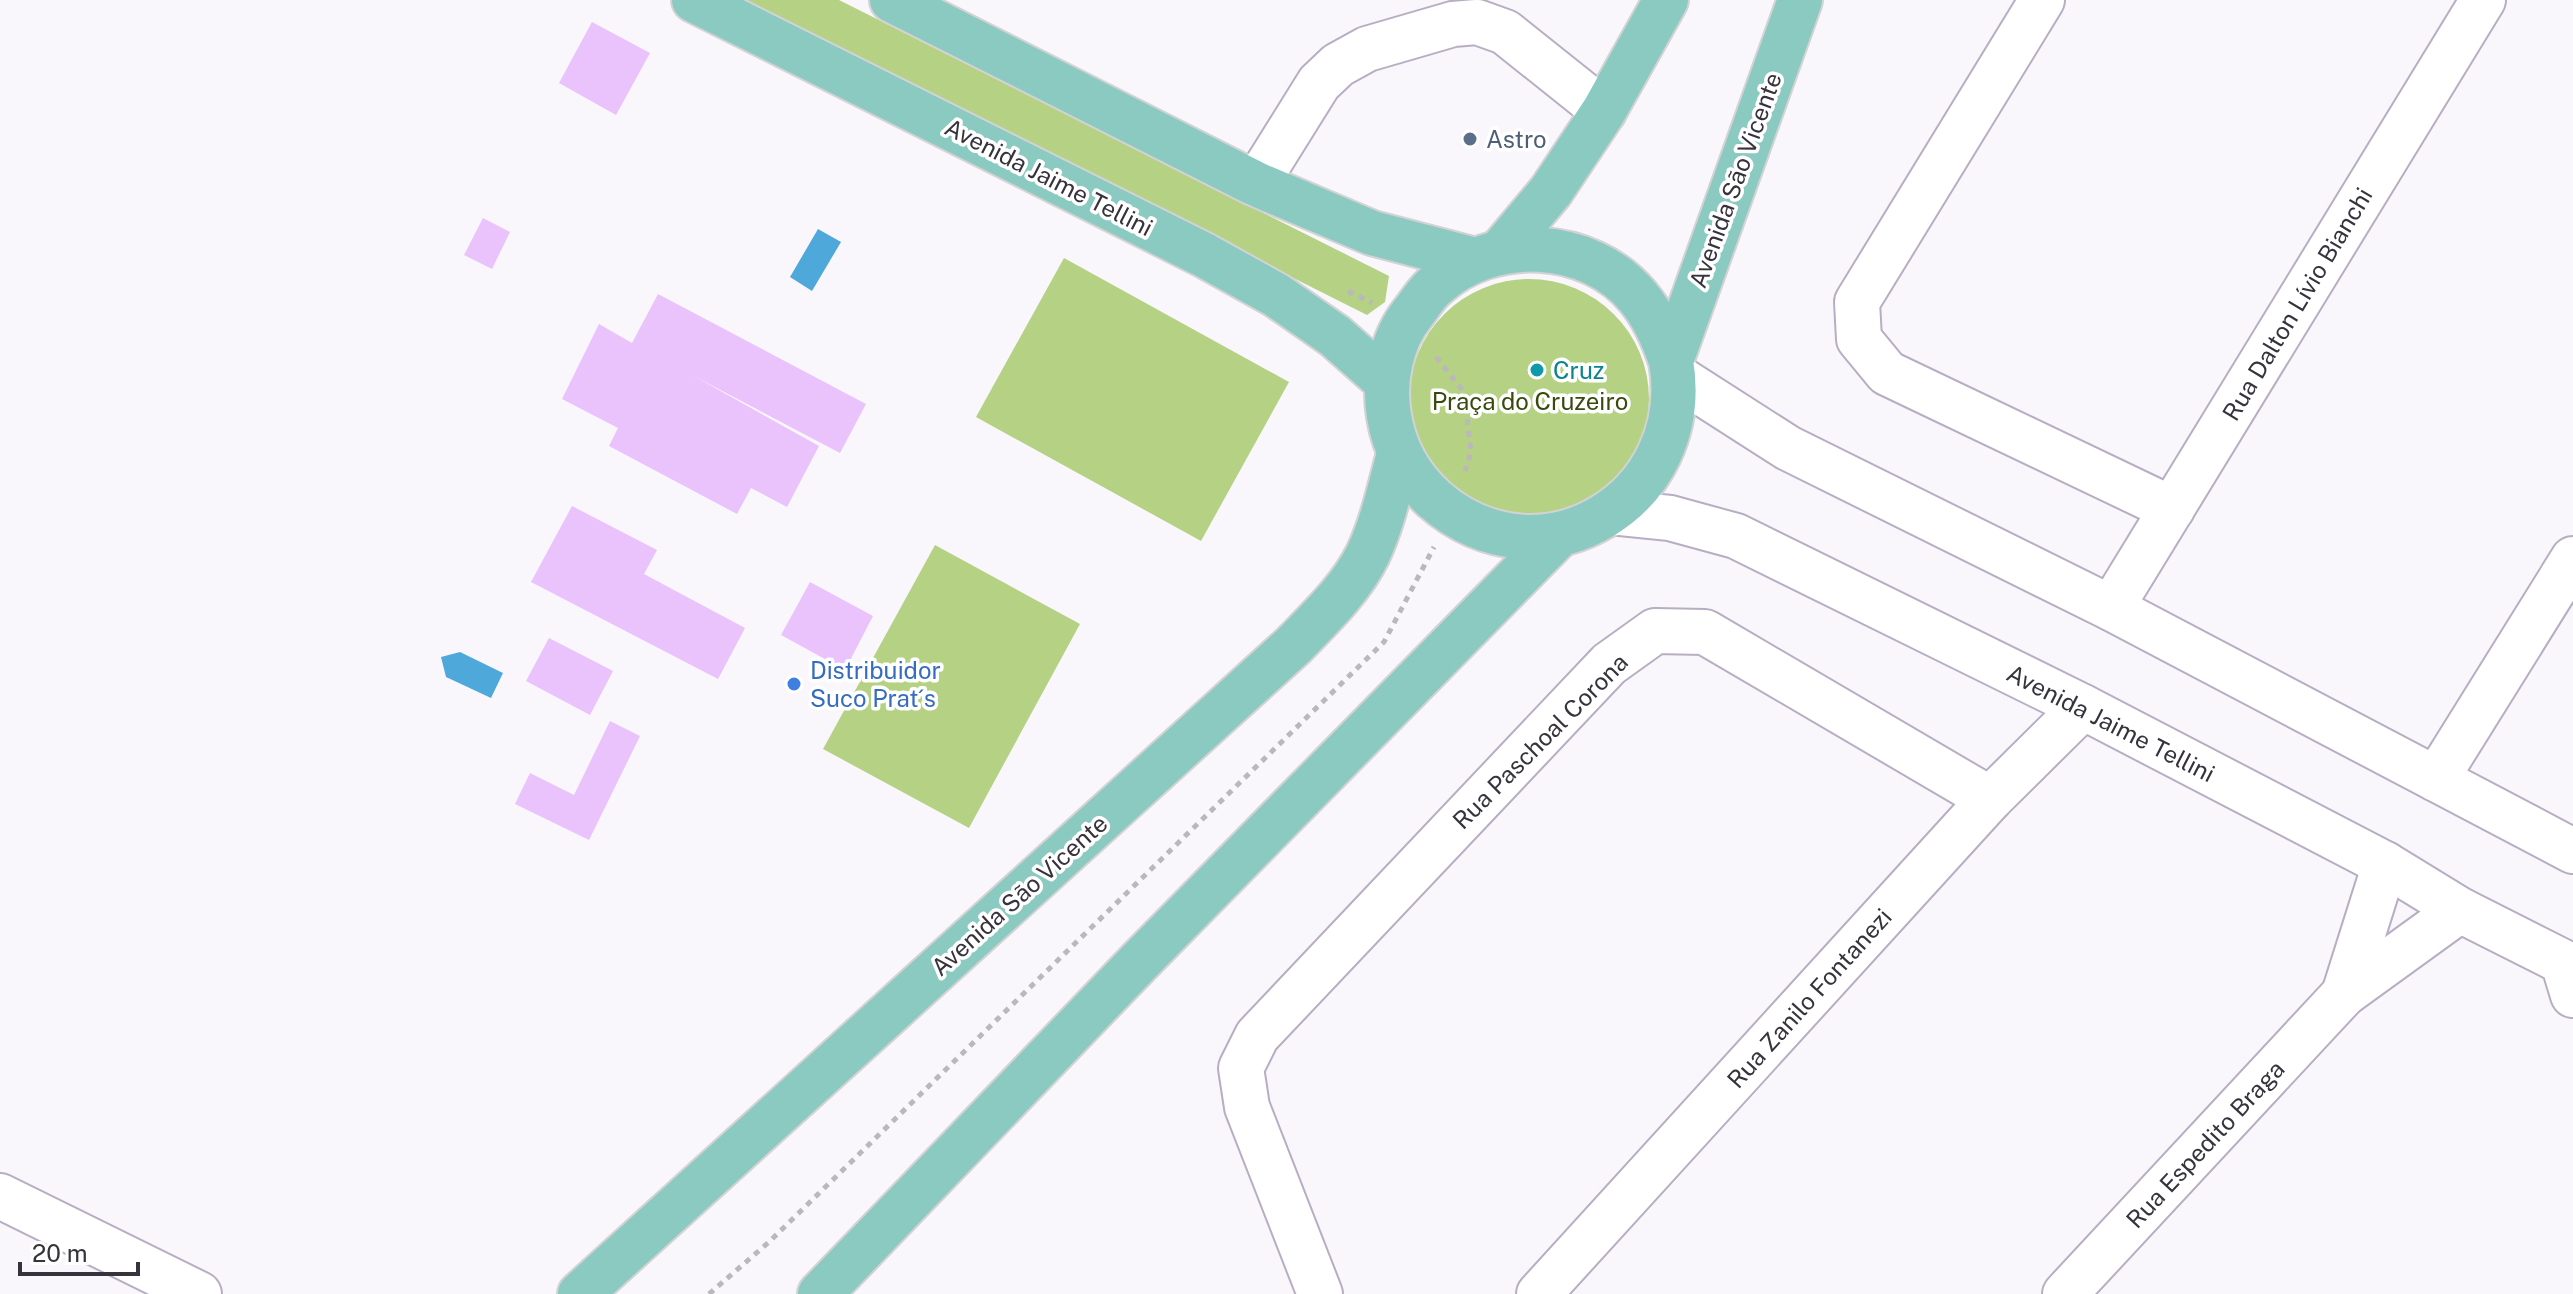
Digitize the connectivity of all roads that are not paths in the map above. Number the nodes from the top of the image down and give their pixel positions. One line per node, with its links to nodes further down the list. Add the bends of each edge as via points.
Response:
1 (694, 0): 11 (main road, Avenida Jaime Tellini, via 1204,255 1276,295 1335,336)
2 (892, 0): 8 (main road)
3 (1666, 0): 7 (main road)
4 (1800, 0): 10 (main road, Avenida São Vicente)
5 (2042, 0): 13 (street, via 1857,302 1859,339 1887,373)
6 (2483, 0): 13 (street, Rua Dalton Lívio Bianchi)
7 (1604, 111): 8 (street, via 1505,32 1477,22 1453,24 1367,49 1338,65 1319,83); 9 (main road, via 1551,191)
8 (1256, 184): 9 (main road, via 1372,233)
9 (1488, 256): 10 (main road, via 1537,249 1574,255 1609,271 1637,295 1658,326); 11 (main road, via 1436,284 1407,320 1393,350)
10 (1672, 368): 14 (main road, via 1673,414 1662,452 1641,486); 17 (street, via 1788,448)
11 (1387, 382): 12 (main road, via 1391,431)
12 (1399, 454): 15 (main road, via 1421,487 1451,513 1485,530 1522,537); 28 (main road, Avenida São Vicente, via 1367,555 1337,601)
13 (2172, 509): 17 (street, Rua Dalton Lívio Bianchi)
14 (1611, 512): 15 (main road); 18 (street, Avenida Jaime Tellini, via 1670,518 1736,536)
15 (1560, 534): 29 (main road)
16 (2573, 559): 19 (street)
17 (2111, 608): 19 (street)
18 (2083, 707): 20 (street, Rua Zanilo Fontanezi); 22 (street, Avenida Jaime Tellini)
19 (2436, 779): 21 (street)
20 (1990, 799): 30 (street, Rua Paschoal Corona, via 1705,632 1655,631 1609,664 1257,1036 1241,1068 1247,1107); 31 (street, Rua Zanilo Fontanezi)
21 (2573, 851)
22 (2385, 864): 23 (street, Avenida Jaime Tellini); 25 (street, Rua Espedito Braga)
23 (2460, 910): 24 (street, Avenida Jaime Tellini); 25 (street, Rua Espedito Braga)
24 (2570, 972)
25 (2344, 994): 32 (street, Rua Espedito Braga)
26 (0, 1196): 27 (street)
27 (199, 1294)
28 (580, 1294)
29 (820, 1294)
30 (1320, 1294)
31 (1539, 1294)
32 (2065, 1294)

